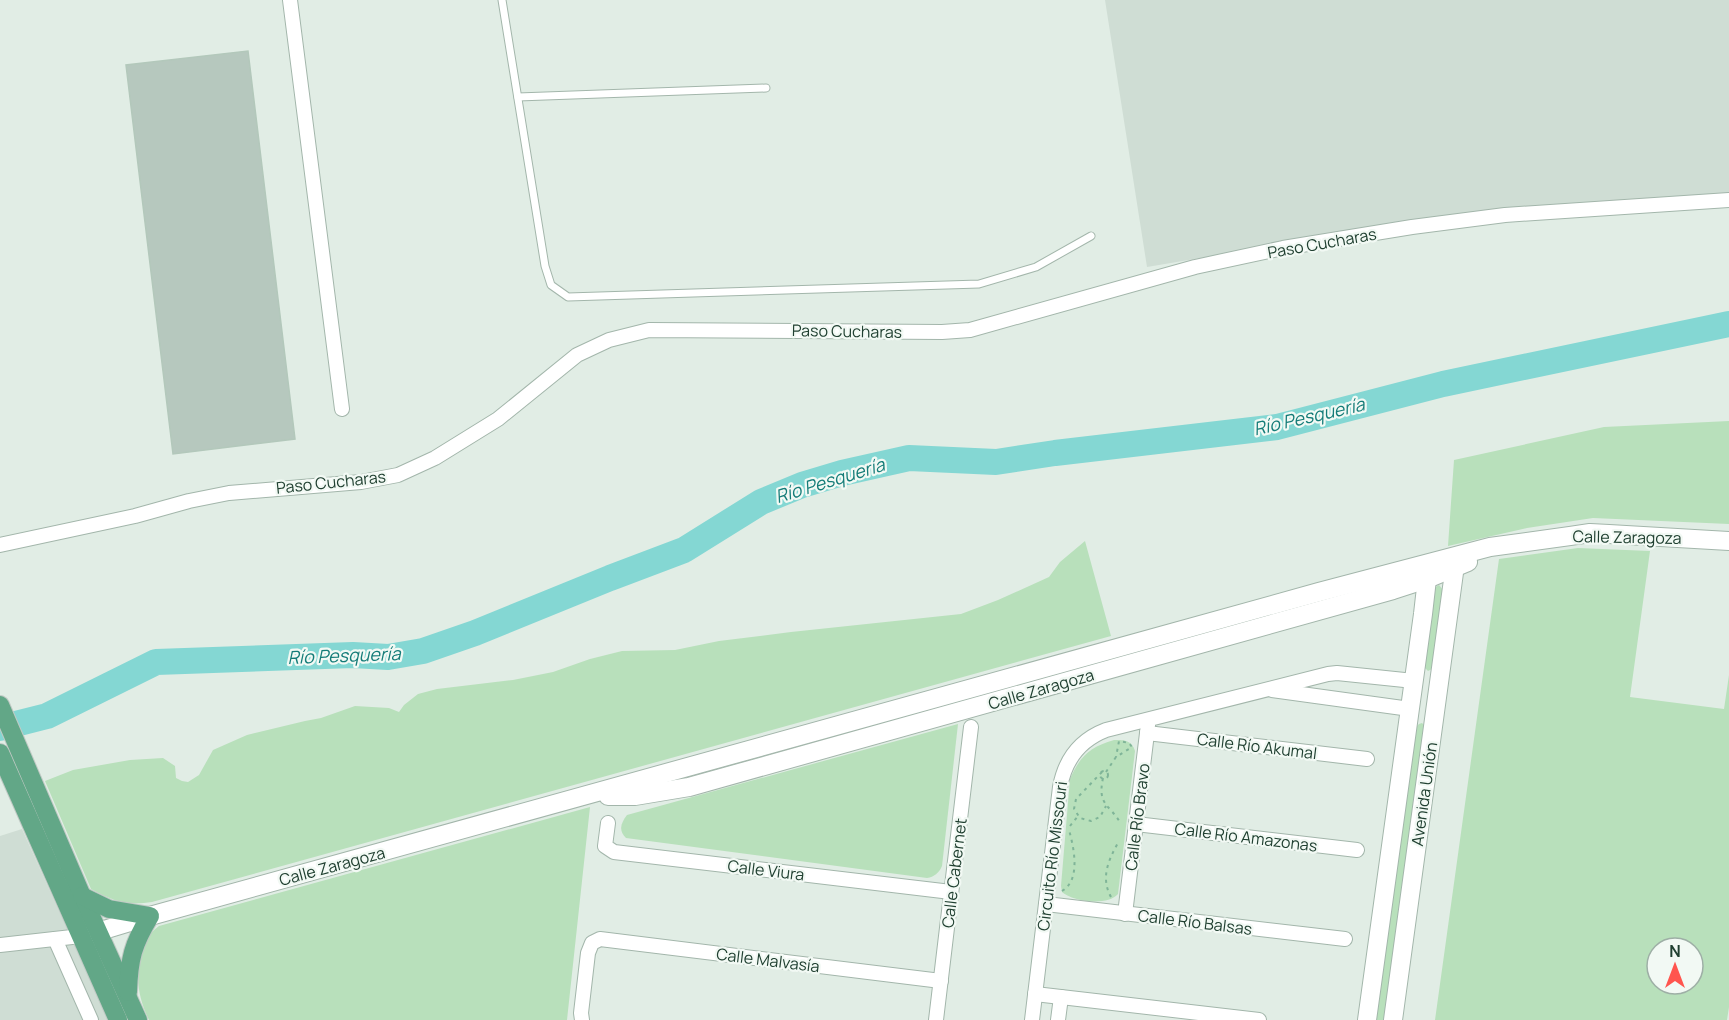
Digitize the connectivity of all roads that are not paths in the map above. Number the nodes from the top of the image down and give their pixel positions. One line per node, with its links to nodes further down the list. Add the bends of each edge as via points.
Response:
1 (290, 0): 7 (street)
2 (502, 0): 4 (lane)
3 (766, 88): 4 (lane)
4 (518, 97): 6 (lane, via 545,266 551,285 568,297 979,284 1036,267)
5 (1729, 200): 9 (street, Paso Cucharas, via 1488,217 1284,248 1195,267 970,330 649,330 609,340 577,356 498,419 435,458 398,474 361,482 229,493)
6 (1091, 236)
7 (342, 409)
8 (1729, 541): 10 (street, Calle Zaragoza, via 1590,533 1490,548)
9 (0, 545)
10 (1456, 562): 11 (street, Calle Zaragoza); 15 (street, Avenida Unión)
11 (1428, 571): 12 (street, Calle Zaragoza); 13 (street, Avenida Unión); 16 (street, Calle Zaragoza, via 1318,592)
12 (1393, 590): 13 (street, via 1412,598); 19 (street, Calle Zaragoza)
13 (1423, 614): 14 (street, Avenida Unión)
14 (1414, 681): 15 (street); 17 (street, Circuito Río Missouri, via 1332,673); 20 (street, Avenida Unión)
15 (1439, 685): 21 (street, Avenida Unión)
16 (976, 687): 19 (street); 26 (street, Calle Zaragoza)
17 (1264, 689): 20 (street, Circuito Río Missouri); 22 (street, Circuito Río Missouri)
18 (0, 705): 31 (main road)
19 (982, 705): 26 (street, Calle Zaragoza, via 689,788 635,796)
20 (1410, 709): 21 (street); 51 (street, Avenida Unión)
21 (1436, 712): 52 (street, Avenida Unión)
22 (1148, 726): 25 (street, Calle Río Akumal); 28 (street, Calle Río Bravo); 32 (street, Circuito Río Missouri, via 1098,734 1084,742 1070,758 1059,796)
23 (971, 727): 30 (street, Calle Cabernet)
24 (0, 753): 35 (main road)
25 (1367, 759)
26 (583, 797): 34 (street, Calle Zaragoza)
27 (608, 823): 30 (street, Calle Viura, via 605,846 614,852)
28 (1136, 824): 29 (street, Calle Río Amazonas); 33 (street, Calle Río Bravo)
29 (1357, 850)
30 (951, 892): 39 (street, Calle Cabernet)
31 (82, 896): 34 (main road, via 109,909); 35 (main road)
32 (1046, 904): 33 (street, Calle Río Balsas); 40 (street, Circuito Río Missouri)
33 (1125, 914): 37 (street, Calle Río Balsas)
34 (150, 916): 35 (street, Calle Zaragoza); 41 (main road, via 130,960)
35 (90, 934): 36 (street); 41 (main road); 44 (main road)
36 (55, 939): 38 (street); 43 (street)
37 (1345, 939)
38 (0, 945)
39 (941, 981): 46 (street, Calle Malvasía, via 596,940 589,947); 47 (street, Calle Cabernet)
40 (1035, 994): 42 (street); 48 (street, Circuito Río Missouri)
41 (128, 997): 45 (main road)
42 (1061, 997): 49 (street); 50 (street)
43 (91, 1020)
44 (118, 1020)
45 (138, 1020)
46 (582, 1020)
47 (936, 1020)
48 (1032, 1020)
49 (1058, 1020)
50 (1258, 1020)
51 (1366, 1020)
52 (1393, 1020)

